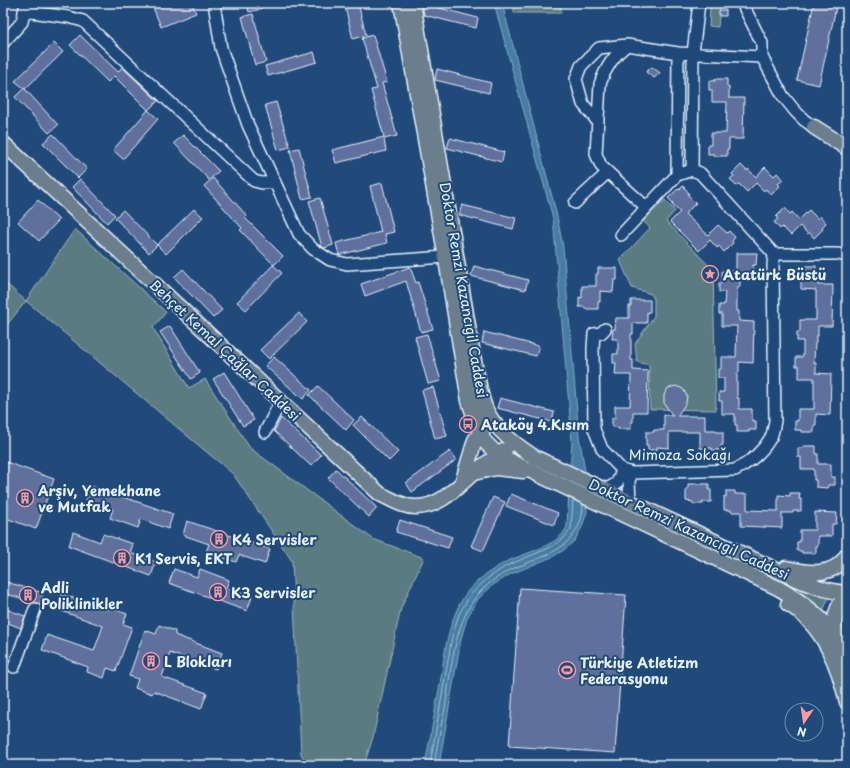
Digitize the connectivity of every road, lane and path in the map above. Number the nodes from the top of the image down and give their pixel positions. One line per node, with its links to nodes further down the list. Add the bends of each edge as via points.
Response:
1 (214, 3): 20 (street, via 221,48 248,125)
2 (401, 3): 26 (main road, Doktor Remzi Kazancıgil Caddesi)
3 (413, 3): 29 (main road, Doktor Remzi Kazancıgil Caddesi, via 475,366 483,401 488,414)
4 (699, 3): 10 (street)
5 (742, 3): 11 (street, via 762,43)
6 (25, 7): 7 (street, via 22,22); 20 (street, via 83,21 254,180 262,183)
7 (3, 44)
8 (627, 45): 9 (street); 12 (street, via 618,52 604,73 600,84); 12 (street, via 599,48 581,66 576,79 583,104)
9 (678, 53): 10 (street); 19 (street)
10 (693, 53): 11 (street); 17 (street)
11 (762, 57): 13 (street, via 783,96 799,116)
12 (598, 122): 18 (street, via 596,154 601,166)
13 (814, 126): 14 (main road); 16 (main road)
14 (847, 135)
15 (3, 143): 28 (main road, Behçet Kemal Çağlar Caddesi)
16 (847, 148)
17 (692, 170): 19 (street); 24 (street, via 700,173)
18 (608, 172): 21 (street); 22 (street)
19 (677, 176): 22 (street)
20 (275, 182): 26 (street, via 299,234 313,249 330,260 347,264)
21 (574, 203)
22 (646, 208): 23 (street)
23 (621, 235)
24 (774, 254): 25 (street); 34 (street, Mimoza Sokağı, via 772,266 775,421 771,436 755,456 735,470)
25 (844, 254)
26 (445, 257): 31 (main road, Doktor Remzi Kazancıgil Caddesi, via 469,401)
27 (605, 330): 34 (street, Mimoza Sokağı, via 601,334 594,334 594,429 602,449)
28 (281, 401): 30 (street); 36 (main road, Behçet Kemal Çağlar Caddesi, via 380,494 400,504 415,508 433,504 452,493)
29 (497, 425): 31 (main road, via 491,425); 32 (main road, Doktor Remzi Kazancıgil Caddesi)
30 (265, 432)
31 (480, 433): 33 (main road, Doktor Remzi Kazancıgil Caddesi, via 484,441); 36 (main road, via 475,440)
32 (511, 440): 33 (main road, Behçet Kemal Çağlar Caddesi, via 506,450); 37 (main road, Doktor Remzi Kazancıgil Caddesi, via 534,457)
33 (499, 454): 35 (main road, Doktor Remzi Kazancıgil Caddesi); 36 (main road, Behçet Kemal Çağlar Caddesi)
34 (627, 471): 37 (street, via 617,483); 38 (street)
35 (538, 475): 36 (main road, via 496,468 479,472); 40 (main road, Doktor Remzi Kazancıgil Caddesi)
36 (466, 479)
37 (602, 488): 38 (main road, Doktor Remzi Kazancıgil Caddesi)
38 (630, 502): 41 (main road, Doktor Remzi Kazancıgil Caddesi)
39 (847, 554): 41 (main road, via 834,568 812,573)
40 (719, 559): 44 (main road, Doktor Remzi Kazancıgil Caddesi, via 801,601); 47 (main road, via 795,609 816,629 836,665)
41 (765, 564): 42 (main road, Doktor Remzi Kazancıgil Caddesi, via 820,588)
42 (847, 593): 44 (main road, via 840,601 834,620 835,630)
43 (35, 609): 46 (street)
44 (843, 644): 45 (main road)
45 (847, 659)
46 (14, 668)
47 (847, 702)

